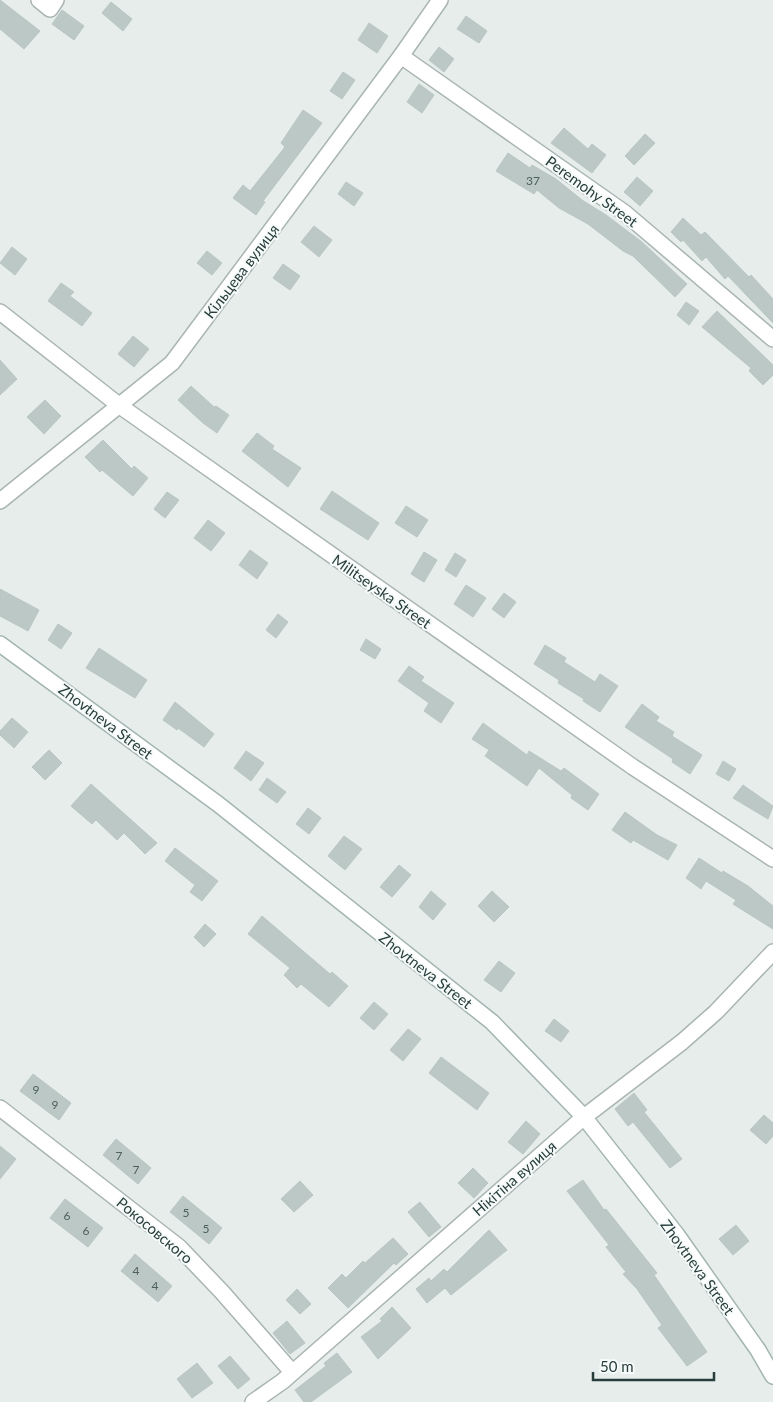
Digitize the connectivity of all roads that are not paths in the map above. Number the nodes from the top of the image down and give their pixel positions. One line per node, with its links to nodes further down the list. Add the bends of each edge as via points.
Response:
1 (39, 0): 2 (street, via 50,9)
2 (56, 0)
3 (440, 0): 4 (street, Кільцева вулиця)
4 (401, 56): 6 (street, Peremohy Street, via 625,213); 7 (street, Кільцева вулиця, via 172,363)
5 (0, 312): 7 (street, Militseyska Street)
6 (773, 340)
7 (120, 406): 8 (street, Кільцева вулиця); 10 (street, Militseyska Street, via 632,767)
8 (0, 501)
9 (0, 644): 13 (street, Zhovtneva Street, via 218,804 492,1022)
10 (773, 859)
11 (773, 952): 13 (street, Нікітіна вулиця, via 716,1012 682,1042)
12 (0, 1108): 14 (street, Рокосовского, via 179,1247)
13 (584, 1117): 14 (street, Нікітіна вулиця); 15 (street, Zhovtneva Street, via 677,1236)
14 (292, 1372): 16 (street, Нікітіна вулиця)
15 (773, 1376)
16 (253, 1402)

